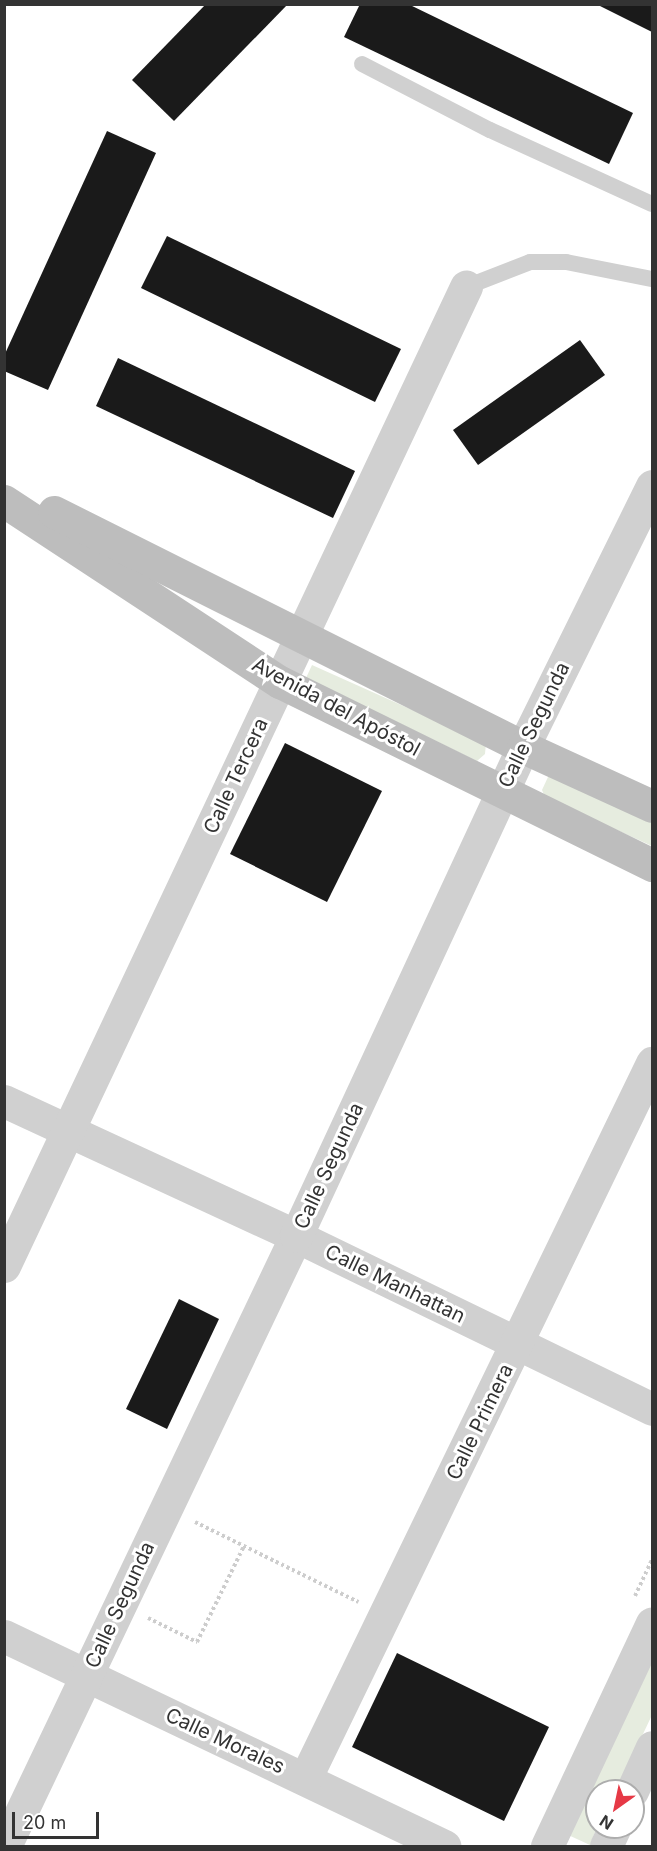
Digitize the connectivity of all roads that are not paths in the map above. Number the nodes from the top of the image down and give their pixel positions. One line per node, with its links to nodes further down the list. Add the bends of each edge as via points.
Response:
1 (362, 64): 2 (lane, via 490,130)
2 (652, 204)
3 (652, 279): 4 (lane, via 566,262 530,262)
4 (466, 287): 8 (street, Calle Tercera)
5 (652, 486): 10 (street, Calle Segunda)
6 (4, 488): 8 (street)
7 (4, 501): 9 (street, Avenida del Apóstol)
8 (300, 637): 9 (street, Calle Tercera); 10 (street)
9 (280, 682): 11 (street, Avenida del Apóstol); 16 (street, Calle Tercera)
10 (523, 747): 11 (street, Calle Segunda); 12 (street)
11 (501, 793): 13 (street, Avenida del Apóstol); 17 (street, Calle Segunda)
12 (652, 806)
13 (652, 866)
14 (652, 1064): 19 (street, Calle Primera)
15 (4, 1101): 16 (street, Calle Manhattan)
16 (69, 1130): 17 (street, Calle Manhattan); 18 (street, Calle Tercera)
17 (296, 1236): 19 (street, Calle Manhattan); 23 (street, Calle Segunda)
18 (4, 1266)
19 (519, 1344): 20 (street, Calle Manhattan); 25 (street, Calle Primera)
20 (652, 1409)
21 (652, 1623): 29 (street)
22 (4, 1636): 23 (street, Calle Morales)
23 (87, 1676): 25 (street, Calle Morales); 27 (street, Calle Segunda)
24 (652, 1747): 26 (street)
25 (304, 1779): 28 (street, Calle Morales)
26 (637, 1779)
27 (5, 1846)
28 (445, 1846)
29 (547, 1846)

